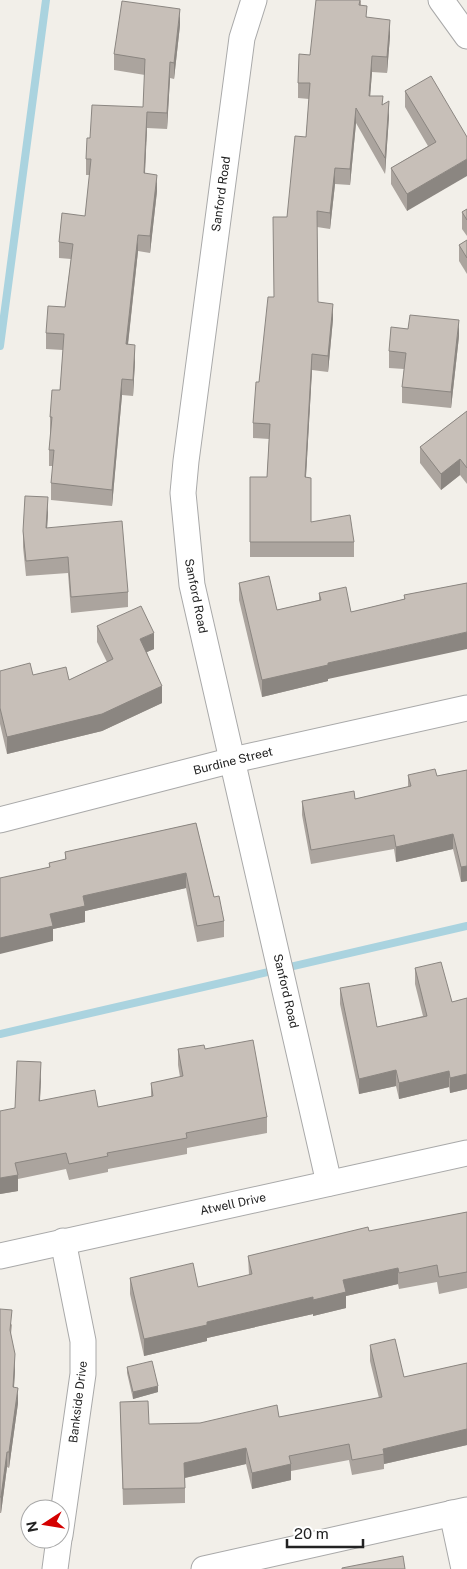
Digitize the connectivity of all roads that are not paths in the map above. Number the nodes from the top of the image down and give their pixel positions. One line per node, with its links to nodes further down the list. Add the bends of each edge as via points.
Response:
1 (254, 0): 5 (street, Sanford Road, via 242,38 183,493 192,585)
2 (441, 0): 3 (street)
3 (467, 36)
4 (467, 708): 5 (street, Burdine Street)
5 (233, 760): 6 (street, Burdine Street); 8 (street, Sanford Road)
6 (0, 820)
7 (467, 1153): 8 (street, Atwell Drive)
8 (329, 1184): 9 (street, Atwell Drive)
9 (63, 1240): 10 (street, Atwell Drive); 11 (street, Bankside Drive, via 84,1341 83,1374)
10 (0, 1256)
11 (65, 1499)
12 (459, 1511): 15 (street); 16 (street)
13 (58, 1549): 14 (street)
14 (55, 1569)
15 (204, 1569)
16 (464, 1569)

